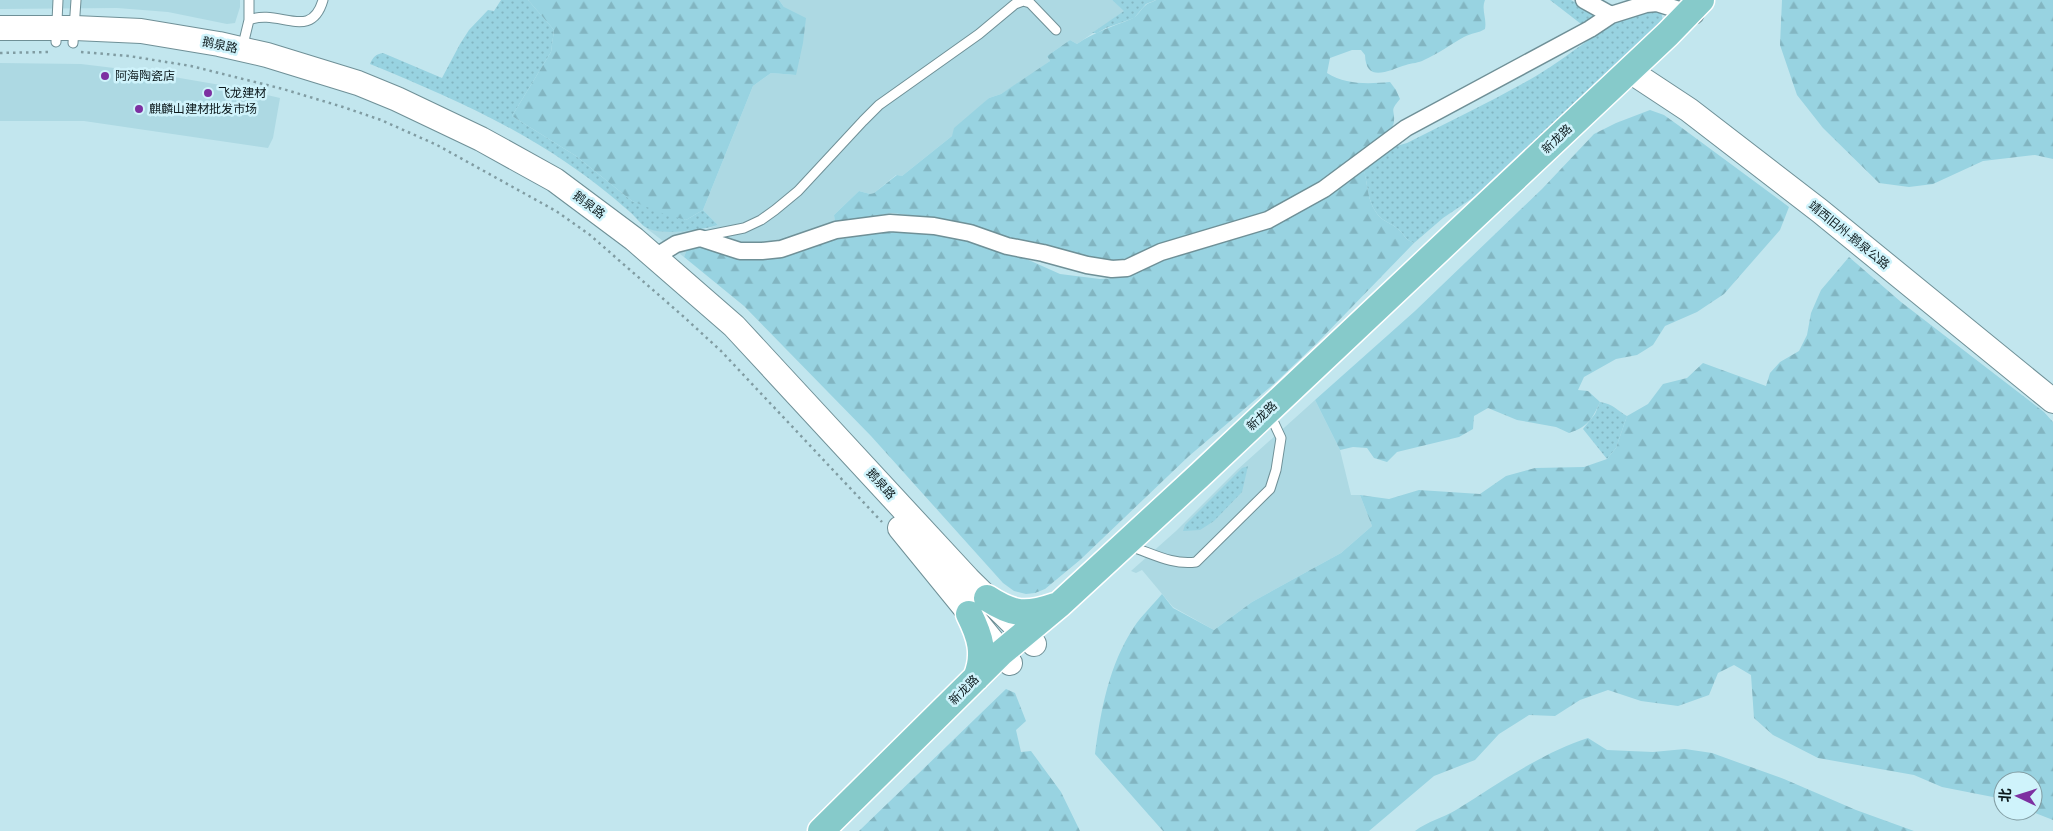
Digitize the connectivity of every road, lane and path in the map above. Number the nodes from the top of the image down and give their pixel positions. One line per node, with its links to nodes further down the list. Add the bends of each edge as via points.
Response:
1 (58, 0): 11 (lane)
2 (76, 0): 11 (lane)
3 (249, 0): 8 (lane)
4 (322, 0): 8 (lane, via 317,14 306,22 269,16)
5 (1584, 0): 7 (street)
6 (1703, 7): 7 (street, via 1657,3); 15 (main road, 新龙路); 22 (main road, 新龙路)
7 (1611, 15): 16 (street, via 1406,128 1324,188 1268,220 1161,252 1127,268 1087,265 1006,246 956,230 912,224 872,224 836,230 782,249 762,251 740,252)
8 (249, 20): 13 (lane)
9 (0, 28): 11 (main road, 鹅泉路)
10 (1056, 30): 16 (lane, via 1030,3 1015,4 862,121 798,191 775,210 744,228)
11 (65, 40): 12 (main road, 鹅泉路); 13 (main road, 鹅泉路, via 141,31); 14 (path); 20 (path, via 283,89 380,120 437,145 556,211 590,235 715,346); 23 (main road, 鹅泉路, via 166,49 263,69 335,90 415,122 555,198 625,251 724,338 900,528 957,596)
12 (0, 43)
13 (242, 49): 17 (main road, 鹅泉路, via 358,82 439,118 555,180)
14 (0, 53)
15 (1639, 77): 18 (main road, 靖西旧州-鹅泉公路, via 1689,110 1820,211); 19 (main road, 新龙路)
16 (700, 238): 17 (street, via 676,244)
17 (655, 257): 23 (main road, 鹅泉路, via 734,326)
18 (2053, 401)
19 (1274, 423): 21 (main road, 新龙路); 21 (lane, via 1280,438 1270,489 1196,562 1184,564)
20 (884, 525)
21 (1138, 549): 24 (main road, 新龙路)
22 (1060, 604): 23 (main road, via 1038,611 1015,613); 24 (main road, 新龙路)
23 (978, 606): 24 (main road, 鹅泉路); 25 (main road, 鹅泉路); 26 (main road, via 982,642)
24 (1029, 638): 25 (main road, 新龙路)
25 (1005, 658): 26 (main road, 新龙路); 28 (main road, 新龙路)
26 (976, 678): 27 (main road, 新龙路)
27 (822, 831)
28 (840, 831)

